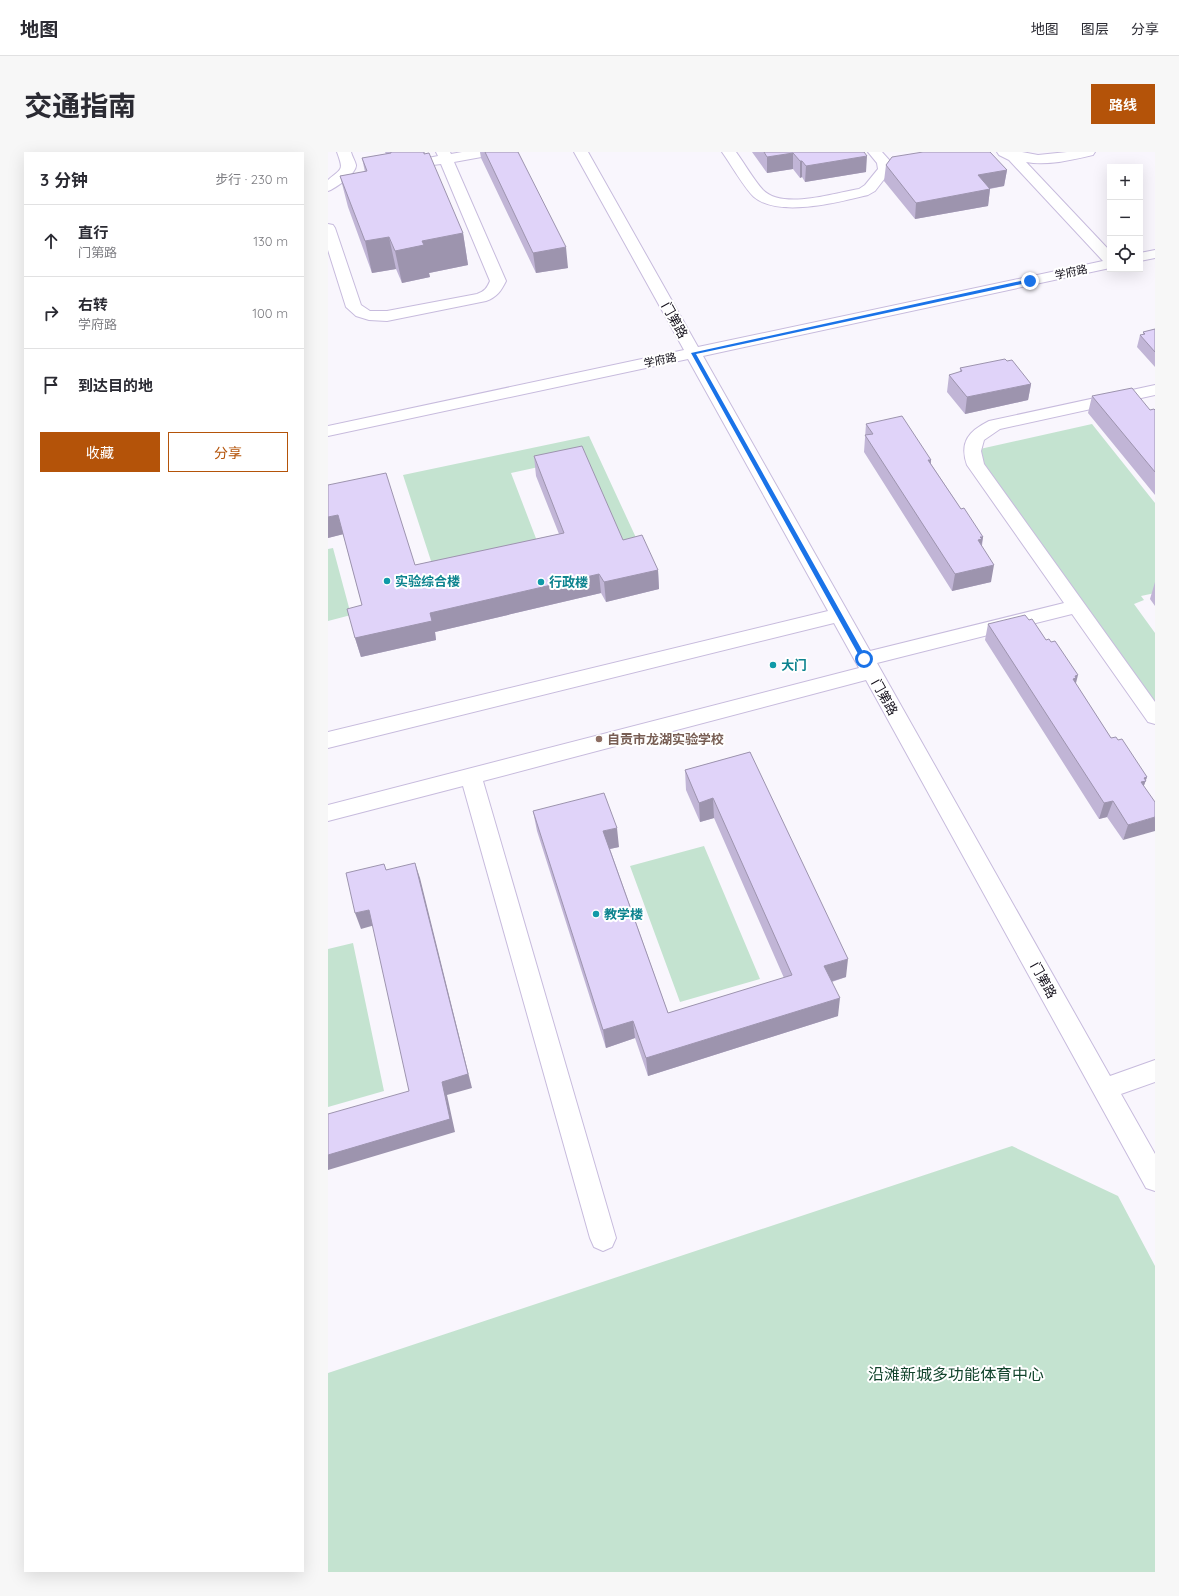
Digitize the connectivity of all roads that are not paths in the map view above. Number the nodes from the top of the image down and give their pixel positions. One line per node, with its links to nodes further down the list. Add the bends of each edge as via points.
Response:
1 (487, 152): 6 (street)
2 (583, 152): 21 (street, 门第路)
3 (729, 152): 10 (street, via 758,193 766,199 785,204 800,204 863,192 870,188)
4 (877, 152): 10 (street, via 884,162); 10 (street, via 898,159)
5 (1088, 152): 7 (street, via 1045,159)
6 (445, 155): 9 (street); 20 (street, via 498,281 494,290 489,295 471,300 374,317 363,314 354,307)
7 (1011, 155): 16 (street)
8 (346, 158): 11 (street, via 348,170); 11 (street, via 360,171)
9 (423, 162)
10 (884, 171)
11 (340, 178): 12 (street)
12 (328, 187)
13 (328, 228): 18 (street)
14 (1155, 254): 15 (street)
15 (1143, 256)
16 (1107, 257)
17 (1107, 265): 21 (street, 学府路)
18 (341, 267): 19 (street); 20 (street)
19 (330, 282): 20 (street)
20 (349, 292)
21 (693, 353): 23 (street, 学府路); 25 (street, 门第路)
22 (1153, 393): 24 (street, via 995,425 979,434 971,448 976,465)
23 (328, 431)
24 (1076, 606): 26 (street); 27 (street)
25 (839, 615): 26 (street, 门第路); 28 (street)
26 (868, 665): 29 (street); 32 (street, 门第路)
27 (1155, 717)
28 (328, 740)
29 (471, 776): 30 (street); 34 (street)
30 (328, 812)
31 (1155, 1071): 32 (street)
32 (1104, 1089): 33 (street, 门第路)
33 (1155, 1179)
34 (603, 1238)

